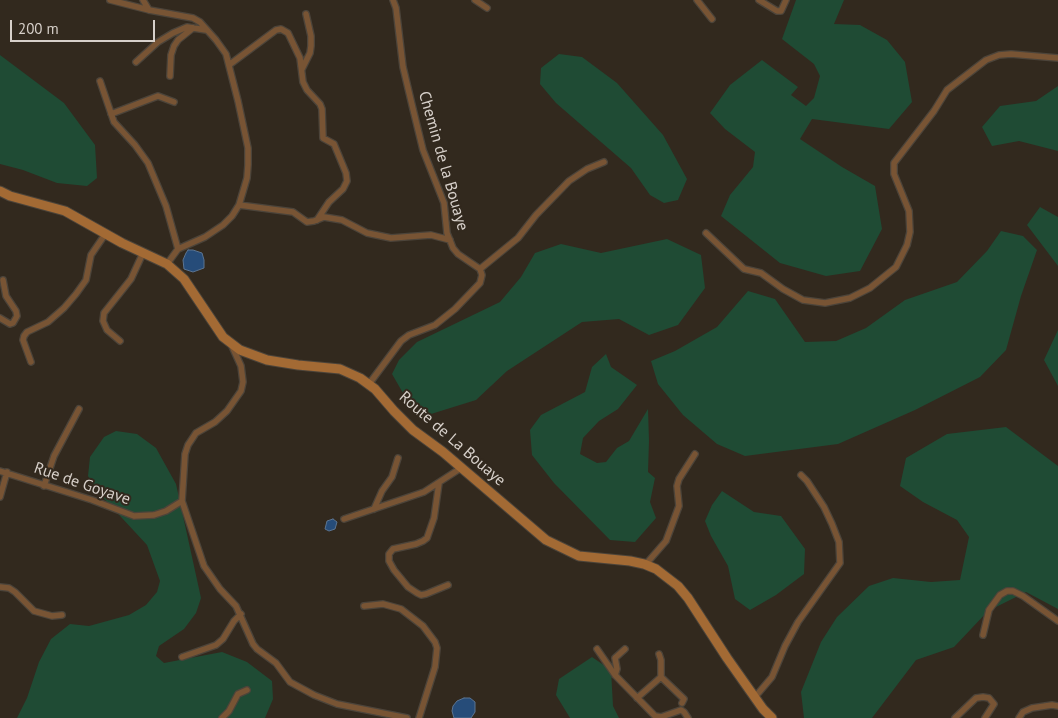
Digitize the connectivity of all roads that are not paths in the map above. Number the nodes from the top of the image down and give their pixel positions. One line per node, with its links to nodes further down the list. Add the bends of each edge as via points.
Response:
1 (110, 0): 9 (street)
2 (127, 0): 9 (street)
3 (143, 0): 11 (street)
4 (393, 0): 30 (street, Chemin de la Bouaye, via 403,67 423,150 444,203)
5 (475, 0): 10 (street)
6 (697, 0): 13 (street)
7 (759, 0): 8 (street, via 777,11 781,11)
8 (786, 0)
9 (134, 6): 11 (street)
10 (487, 8)
11 (148, 10): 15 (street, via 193,18)
12 (306, 14): 19 (street, via 311,46)
13 (712, 19)
14 (192, 28): 15 (street); 17 (street, via 187,27 158,42); 20 (street, via 174,46)
15 (206, 30): 18 (street, via 221,47)
16 (1058, 58): 29 (street, via 999,55 986,60 947,90 894,163 894,174 909,211 907,245 896,267 870,288 850,298 826,303 803,300 761,273 744,269)
17 (136, 62)
18 (229, 65): 19 (street, via 281,29 288,33); 26 (street, via 248,156 247,178)
19 (302, 69): 27 (street, via 303,82 322,109 323,138 334,144 347,181)
20 (170, 76)
21 (100, 81): 23 (street)
22 (174, 102): 23 (street, via 158,96)
23 (110, 114): 31 (street, via 148,163 166,206)
24 (604, 162): 34 (street, via 569,180 518,238)
25 (0, 191): 28 (main road, Route de La Bouaye, via 65,210)
26 (239, 204): 27 (street, via 293,212 307,222); 31 (street, via 228,221)
27 (317, 220): 30 (street, via 324,217 342,220 367,233 391,238 431,235)
28 (106, 233): 32 (main road, Route de La Bouaye); 39 (street, via 91,255 86,280 76,294 48,322 24,336)
29 (706, 233)
30 (450, 240): 34 (street, Chemin de la Bouaye, via 458,254)
31 (178, 249): 33 (street)
32 (143, 254): 33 (main road, Route de La Bouaye); 37 (street, via 131,279 104,313 107,330)
33 (167, 264): 38 (main road, Route de La Bouaye, via 184,279)
34 (480, 269): 40 (street, via 480,283 435,325 401,341)
35 (3, 280): 36 (street, via 6,296 17,316 10,324)
36 (0, 318)
37 (120, 341)
38 (231, 344): 40 (main road, Route de La Bouaye, via 267,360 340,369); 51 (street, via 241,366 243,382 227,411 191,439 185,454)
39 (31, 362)
40 (369, 384): 44 (main road, Route de La Bouaye, via 403,420)
41 (79, 410): 49 (street, via 54,456)
42 (695, 454): 54 (street, via 679,479 679,506 666,542)
43 (398, 458): 52 (street, via 392,477)
44 (461, 468): 48 (street); 54 (main road, Route de La Bouaye, via 539,534 562,549 579,556)
45 (0, 471): 46 (street, Rue de Goyave)
46 (7, 472): 49 (street, Rue de Goyave); 50 (street)
47 (801, 475): 69 (street, via 832,524 839,542 840,563 798,622 772,677)
48 (439, 483): 52 (street, via 424,492); 55 (street, via 434,518 427,538 393,549 389,561 408,587 421,595)
49 (44, 486): 51 (street, Rue de Goyave, via 134,516 154,515)
50 (0, 496)
51 (182, 501): 58 (street, via 204,566)
52 (374, 509): 53 (street)
53 (344, 519)
54 (646, 564): 69 (main road, Route de La Bouaye, via 668,577 683,592)
55 (448, 585)
56 (0, 586): 59 (street, via 15,592 34,611)
57 (364, 606): 76 (street, via 383,604 401,609 423,626 435,642 435,668)
58 (241, 614): 65 (street, via 216,645); 75 (street, via 252,644 276,663 290,682 337,704)
59 (62, 615)
60 (1058, 622): 61 (street, via 1023,596 1007,591 1000,594 989,610)
61 (983, 635)
62 (597, 649): 66 (street)
63 (625, 649): 66 (street, via 615,658)
64 (659, 654): 67 (street)
65 (182, 658)
66 (615, 675): 70 (street)
67 (661, 677): 70 (street); 71 (street, via 684,699)
68 (247, 690): 74 (street, via 238,694)
69 (755, 697): 78 (main road, Route de La Bouaye)
70 (637, 698): 73 (street)
71 (682, 703)
72 (1058, 706): 81 (street, via 1032,708)
73 (654, 717): 77 (street, via 681,710)
74 (222, 718)
75 (407, 718)
76 (419, 718)
77 (688, 718)
78 (772, 718)
79 (955, 718): 80 (street, via 976,698 983,697 994,704)
80 (985, 718)
81 (1018, 718)

